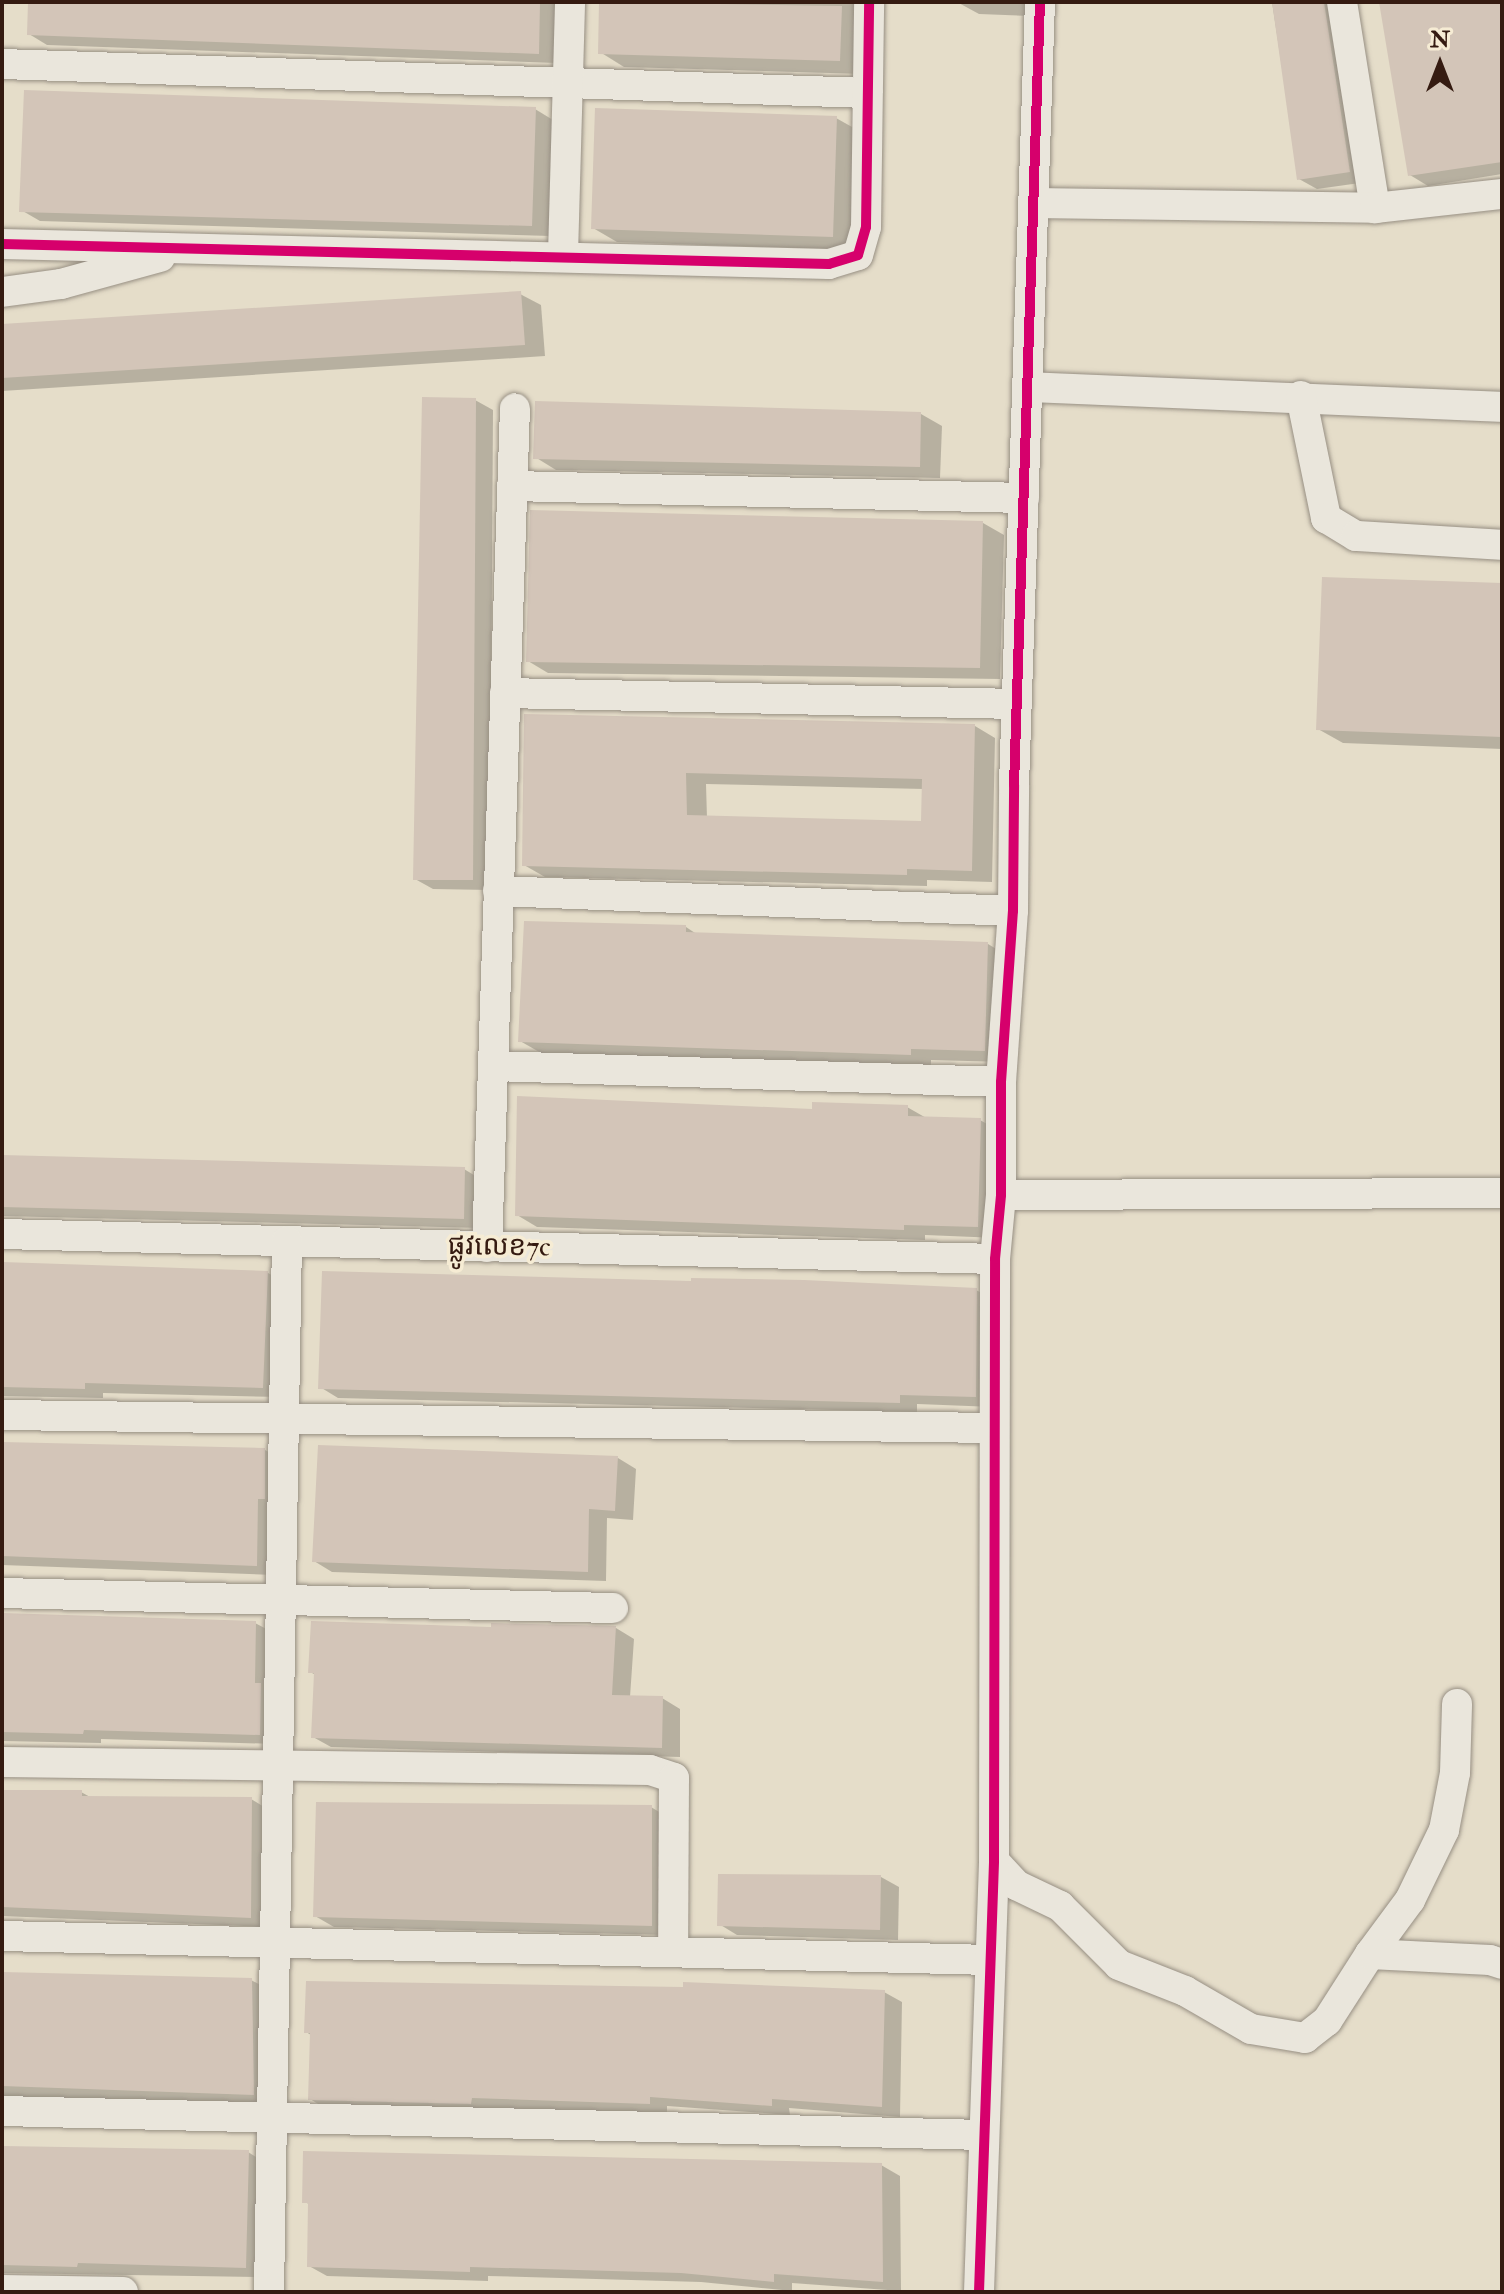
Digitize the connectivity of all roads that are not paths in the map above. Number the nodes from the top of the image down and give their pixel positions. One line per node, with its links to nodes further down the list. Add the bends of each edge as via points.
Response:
1 (570, 2): 6 (street)
2 (869, 2): 7 (street)
3 (1040, 2): 9 (street)
4 (1342, 2): 10 (street)
5 (2, 64): 6 (street)
6 (568, 83): 7 (street); 13 (street)
7 (868, 93): 13 (street, via 866,227 858,255 829,264)
8 (1495, 198): 10 (street)
9 (1034, 203): 10 (street); 15 (street)
10 (1375, 208)
11 (2, 244): 12 (street)
12 (190, 249): 13 (street); 14 (street, via 61,284)
13 (563, 255)
14 (2, 292)
15 (1028, 387): 16 (street); 20 (street)
16 (1301, 396): 17 (street); 21 (street, via 1326,518 1356,536)
17 (1502, 407)
18 (515, 408): 19 (street)
19 (512, 486): 20 (street); 22 (street)
20 (1024, 498): 23 (street)
21 (1502, 545)
22 (505, 693): 23 (street); 24 (street)
23 (1016, 704): 25 (street)
24 (498, 891): 25 (street); 26 (street)
25 (1013, 911): 27 (street)
26 (493, 1066): 27 (street); 32 (street)
27 (1001, 1082): 29 (street)
28 (1502, 1193): 29 (street)
29 (1001, 1195): 33 (street)
30 (2, 1234): 31 (street, ផ្លូវលេខ7c)
31 (287, 1241): 32 (street, ផ្លូវលេខ7c); 35 (street)
32 (487, 1247): 33 (street, ផ្លូវលេខ7c)
33 (995, 1259): 36 (street)
34 (2, 1415): 35 (street)
35 (284, 1418): 36 (street); 38 (street)
36 (993, 1428): 43 (street)
37 (2, 1593): 38 (street)
38 (281, 1600): 39 (street); 42 (street)
39 (613, 1608)
40 (1457, 1704): 47 (street, via 1455,1773 1444,1830 1410,1900)
41 (2, 1762): 42 (street)
42 (278, 1765): 45 (street); 46 (street, via 650,1770 674,1778)
43 (994, 1861): 47 (street, via 1016,1885 1060,1906 1119,1965 1185,1991 1251,2029 1305,2038 1327,2021); 48 (street)
44 (2, 1936): 45 (street)
45 (275, 1943): 46 (street); 51 (street)
46 (673, 1952): 48 (street)
47 (1370, 1954): 49 (street)
48 (990, 1960): 52 (street)
49 (1502, 1964)
50 (2, 2111): 51 (street)
51 (272, 2118): 52 (street); 55 (street)
52 (984, 2135): 56 (street)
53 (2, 2290): 54 (street)
54 (123, 2292)
55 (269, 2292)
56 (979, 2292)

